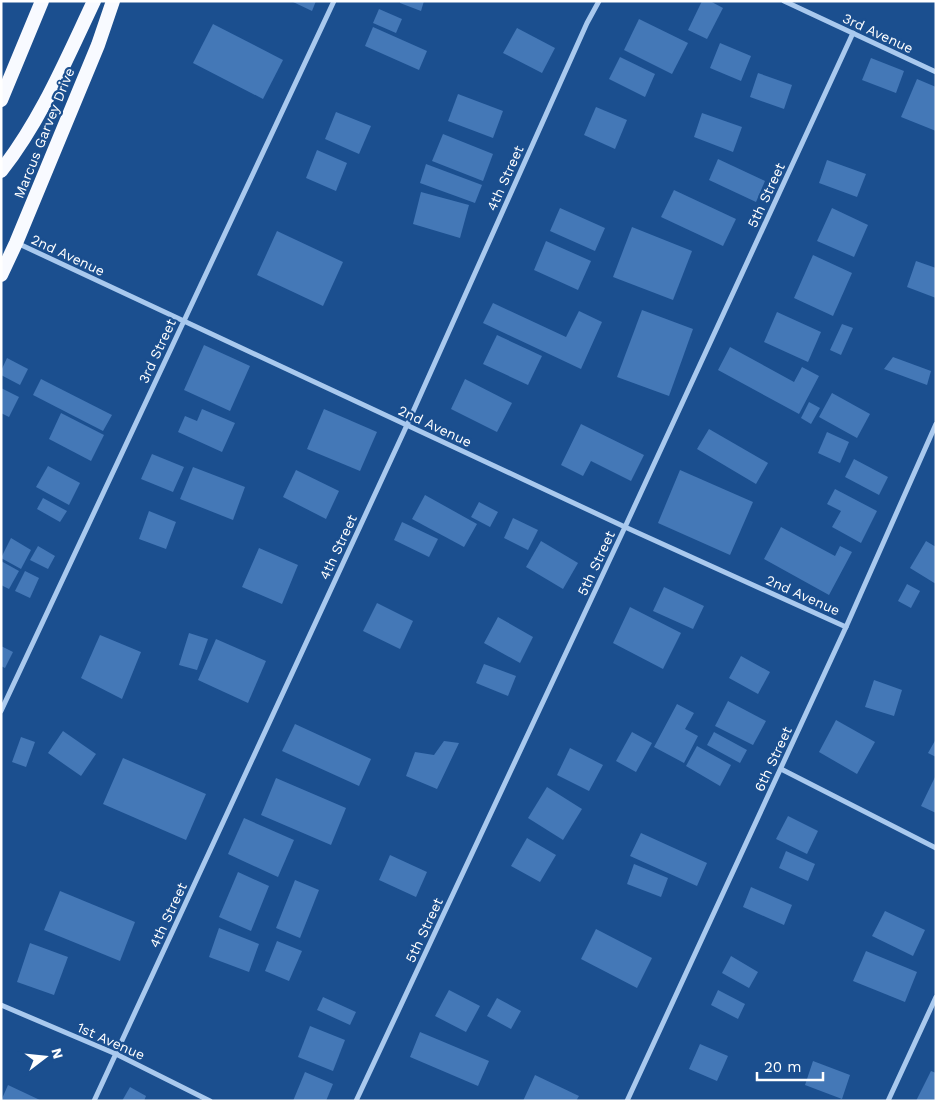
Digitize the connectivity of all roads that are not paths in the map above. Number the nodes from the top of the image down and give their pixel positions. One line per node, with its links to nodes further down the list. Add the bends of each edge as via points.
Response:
1 (42, 1): 9 (highway)
2 (94, 1): 10 (highway, via 51,92 21,145)
3 (113, 1): 11 (highway, Marcus Garvey Drive)
4 (334, 1): 13 (street, 3rd Street)
5 (599, 1): 15 (street, 4th Street)
6 (784, 1): 7 (street, 3rd Avenue)
7 (853, 33): 8 (street, 3rd Avenue); 16 (street, 5th Street)
8 (936, 72)
9 (1, 100)
10 (1, 171)
11 (16, 243): 12 (highway, Marcus Garvey Drive); 13 (street, 2nd Avenue)
12 (1, 275)
13 (184, 321): 15 (street, 2nd Avenue); 18 (street, 3rd Street)
14 (936, 424): 17 (street, 6th Street)
15 (407, 425): 16 (street, 2nd Avenue); 23 (street, 4th Street)
16 (625, 527): 17 (street, 2nd Avenue); 26 (street, 5th Street)
17 (846, 627): 19 (street, 6th Street)
18 (1, 711)
19 (781, 769): 20 (street); 27 (street, 6th Street)
20 (936, 848)
21 (936, 997): 28 (street)
22 (1, 1005): 23 (street, 1st Avenue)
23 (116, 1054): 24 (street, 4th Street); 25 (street, 1st Avenue)
24 (94, 1101)
25 (210, 1101)
26 (356, 1101)
27 (627, 1101)
28 (888, 1101)

